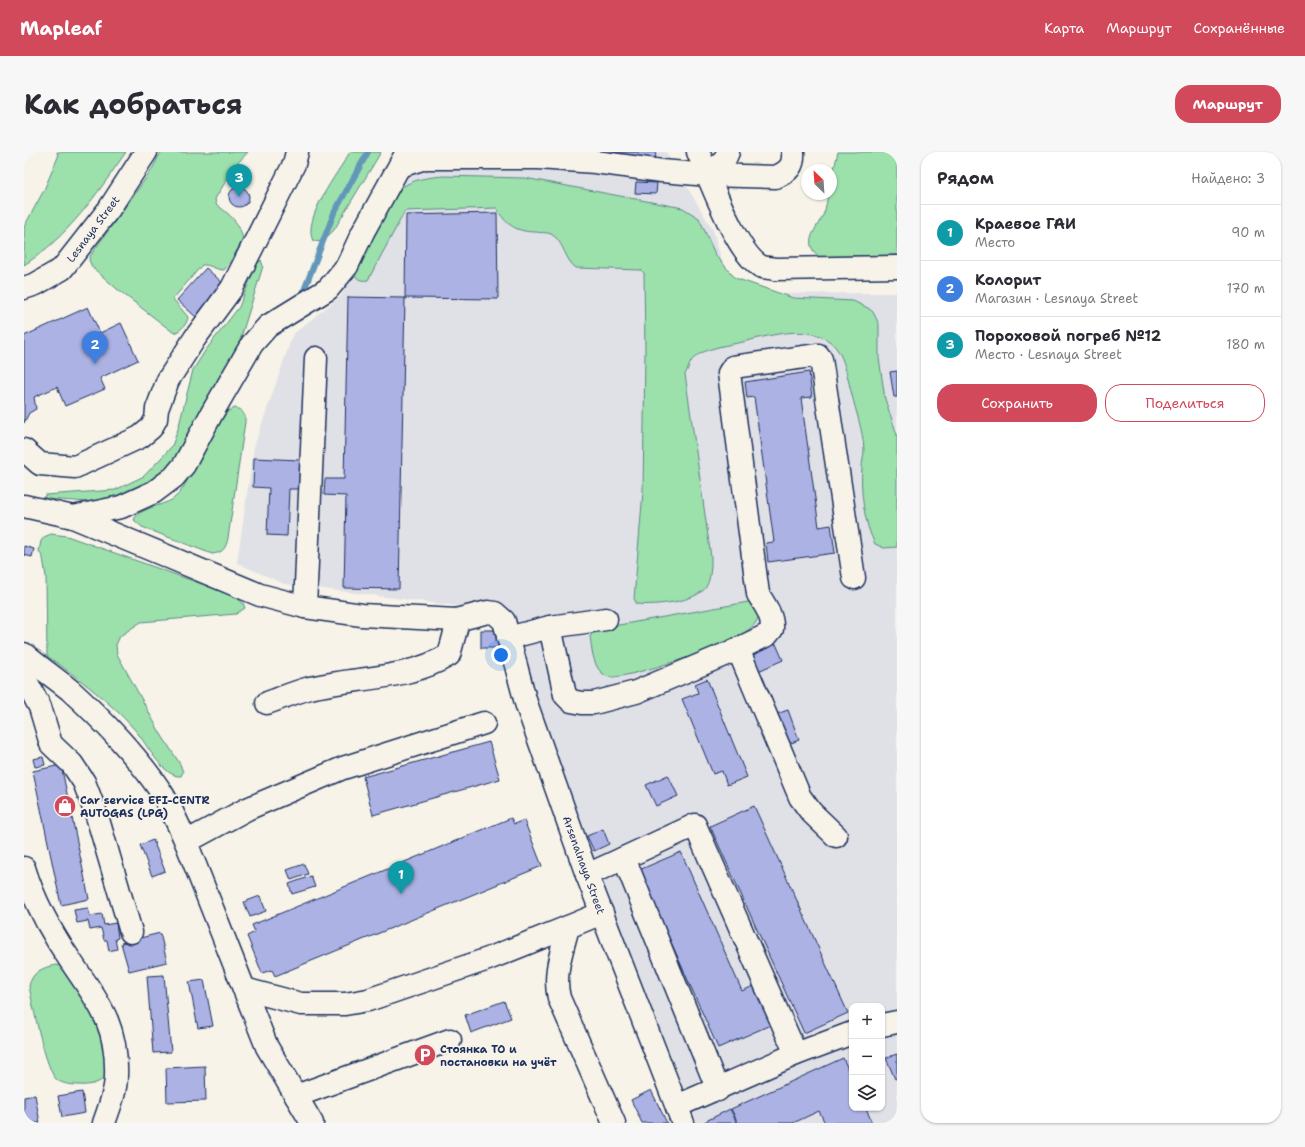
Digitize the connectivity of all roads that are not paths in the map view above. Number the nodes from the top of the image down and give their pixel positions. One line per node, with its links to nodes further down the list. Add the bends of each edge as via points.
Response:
1 (146, 152): 9 (street, Lesnaya Street, via 109,209 62,269)
2 (297, 152): 11 (street, via 294,164 232,288 168,380 157,409 156,420 150,428 140,437 75,467 40,464)
3 (698, 152): 7 (street)
4 (728, 152): 7 (street, via 724,161)
5 (793, 152): 7 (street, via 794,161 790,168 776,177)
6 (403, 159): 7 (street, via 538,158); 13 (street, via 347,266 328,289 268,326 252,344 191,454 174,477 154,492 121,507)
7 (708, 175): 8 (street, via 734,232 747,254 761,266 775,269)
8 (897, 266)
9 (24, 288)
10 (316, 358): 15 (street)
11 (24, 450)
12 (24, 506): 13 (street)
13 (73, 517): 15 (street, via 260,595)
14 (854, 578): 20 (street, via 821,359 818,355 733,367 729,373 758,594 773,623 767,634)
15 (305, 607): 17 (street, via 362,615)
16 (606, 619): 18 (street)
17 (456, 620): 19 (street, Arsenalnaya Street, via 488,612 495,613 504,621); 23 (street, via 449,655 440,661 393,675 309,688)
18 (550, 627): 19 (street); 20 (street, via 565,695 571,701 582,703 594,703 636,692)
19 (508, 638): 29 (street, Arsenalnaya Street, via 526,703)
20 (738, 649): 25 (street, via 800,797 811,812)
21 (24, 654): 26 (street, via 96,714 127,748 162,794)
22 (24, 677): 32 (street, via 40,707 51,744 78,771 91,799)
23 (266, 703)
24 (484, 723): 26 (street, via 343,768 247,809)
25 (836, 836)
26 (186, 842): 33 (street)
27 (624, 858): 29 (street); 38 (street, via 695,825); 39 (street)
28 (24, 868): 43 (street, via 52,931 93,993 113,1034 115,1090)
29 (587, 875): 30 (street, Arsenalnaya Street)
30 (602, 913): 31 (street); 41 (street, Arsenalnaya Street)
31 (568, 927): 33 (street, via 488,959 368,1000 345,1004 301,1004); 44 (street, via 556,986)
32 (131, 932)
33 (244, 989): 40 (street, via 267,1047)
34 (897, 1022): 35 (street)
35 (885, 1024)
36 (849, 1034): 38 (street)
37 (450, 1040): 40 (street)
38 (796, 1054): 39 (street)
39 (718, 1090): 41 (street)
40 (296, 1096): 42 (street)
41 (680, 1115)
42 (310, 1122)
43 (104, 1123)
44 (614, 1123)

